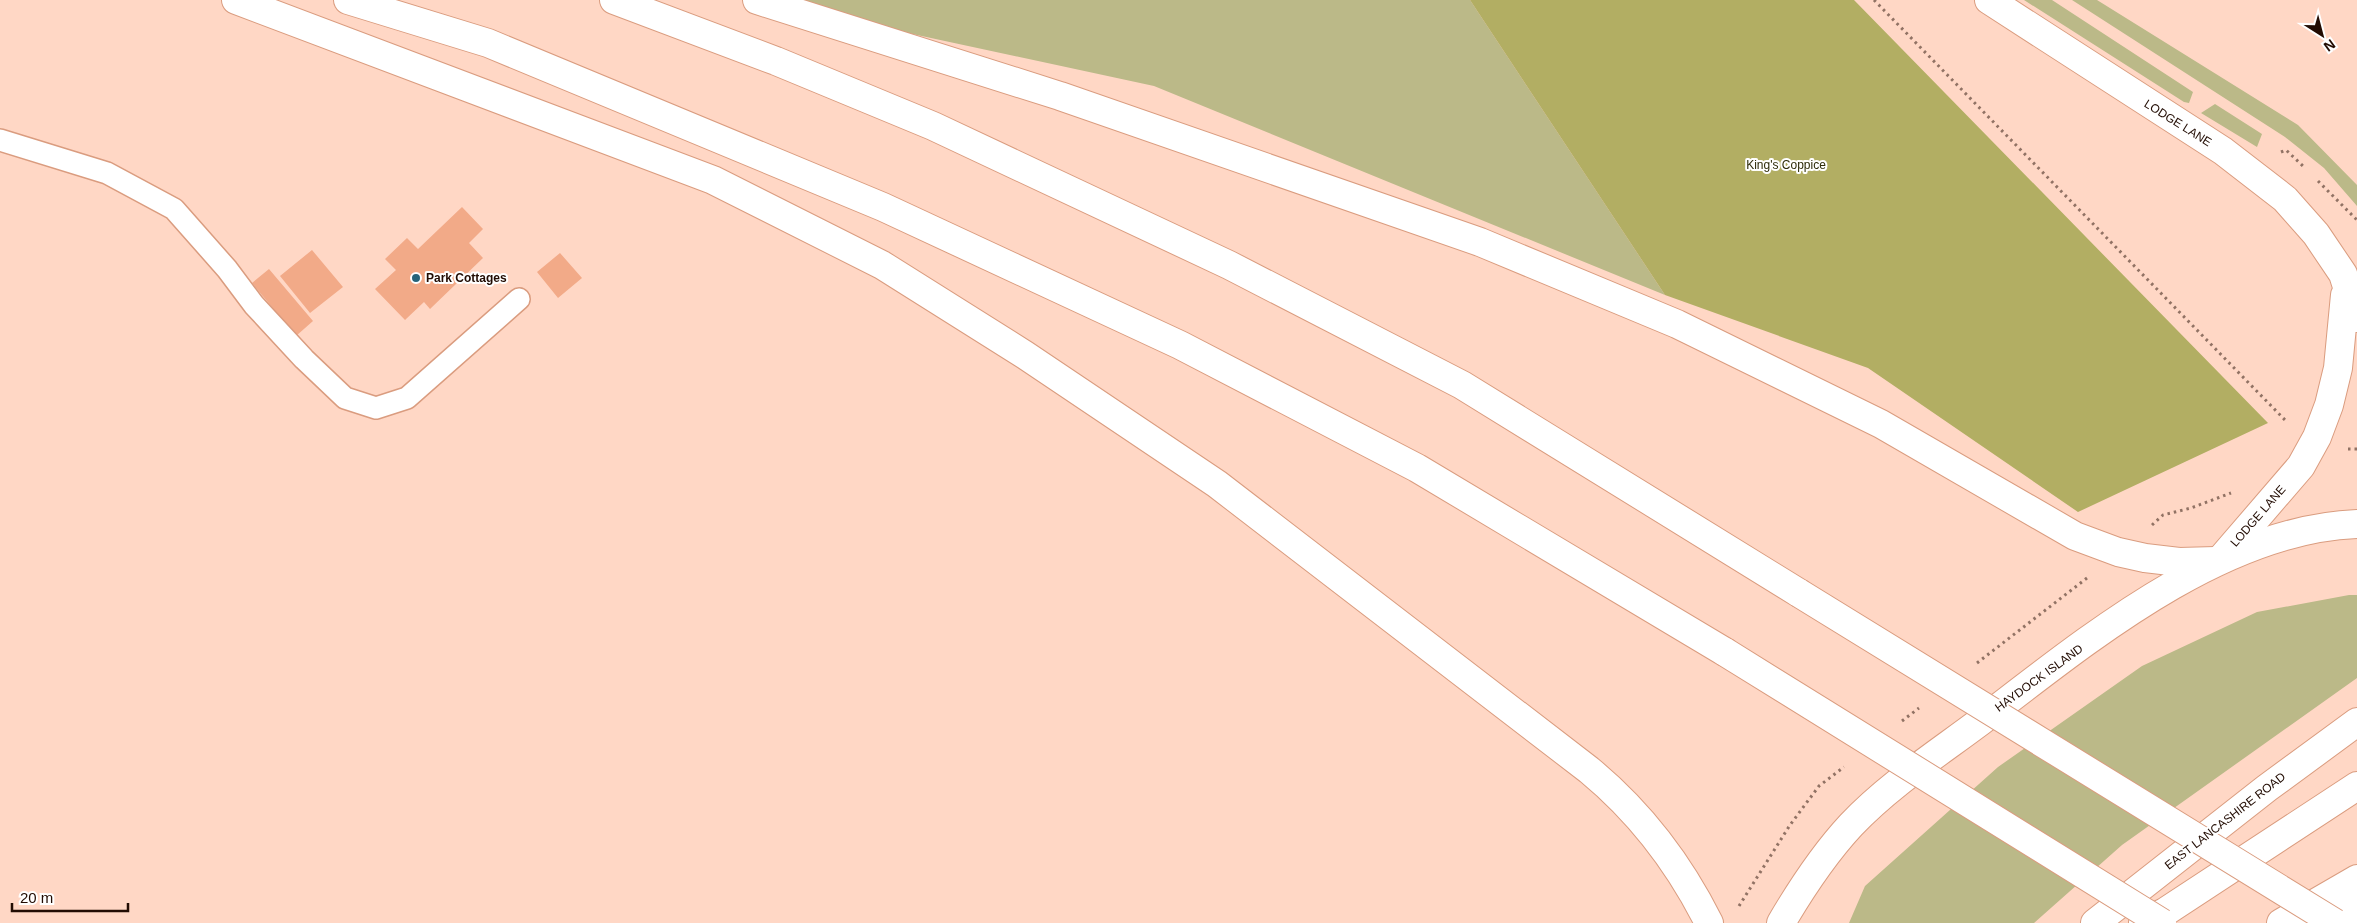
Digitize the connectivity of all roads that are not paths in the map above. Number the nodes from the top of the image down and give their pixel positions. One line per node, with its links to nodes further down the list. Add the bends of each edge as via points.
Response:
1 (236, 0): 16 (main road, via 713,180 882,265 916,286 1026,355 1217,484 1589,770 1617,793 1647,825 1674,862)
2 (348, 0): 20 (main road, bridge, via 506,50 883,207 1180,345 1417,468 1725,652)
3 (614, 0): 22 (main road, bridge, via 776,61 933,126 1229,265 1462,385)
4 (757, 0): 11 (main road, via 1060,96 1480,242 1677,324 1795,381 1881,424 2076,536 2145,558 2179,562)
5 (1989, 0): 7 (main road, LODGE LANE, via 2223,151 2285,199)
6 (0, 140): 8 (lane, via 108,173 174,209 304,359 352,401 376,408 407,398)
7 (2350, 271): 9 (main road, LODGE LANE); 11 (main road, LODGE LANE, via 2338,368 2330,406 2317,437 2301,466)
8 (519, 299)
9 (2357, 318)
10 (2357, 524): 11 (main road, HAYDOCK ISLAND, via 2302,532)
11 (2219, 560): 17 (main road, HAYDOCK ISLAND, via 2164,590 2108,628 1887,792 1851,826)
12 (2357, 722): 18 (main road, EAST LANCASHIRE ROAD)
13 (2357, 786): 19 (main road, via 2165,912)
14 (2357, 879): 21 (main road)
15 (2357, 907): 22 (main road)
16 (1709, 923)
17 (1780, 923)
18 (2095, 923)
19 (2143, 923)
20 (2162, 923)
21 (2281, 923)
22 (2336, 923)

